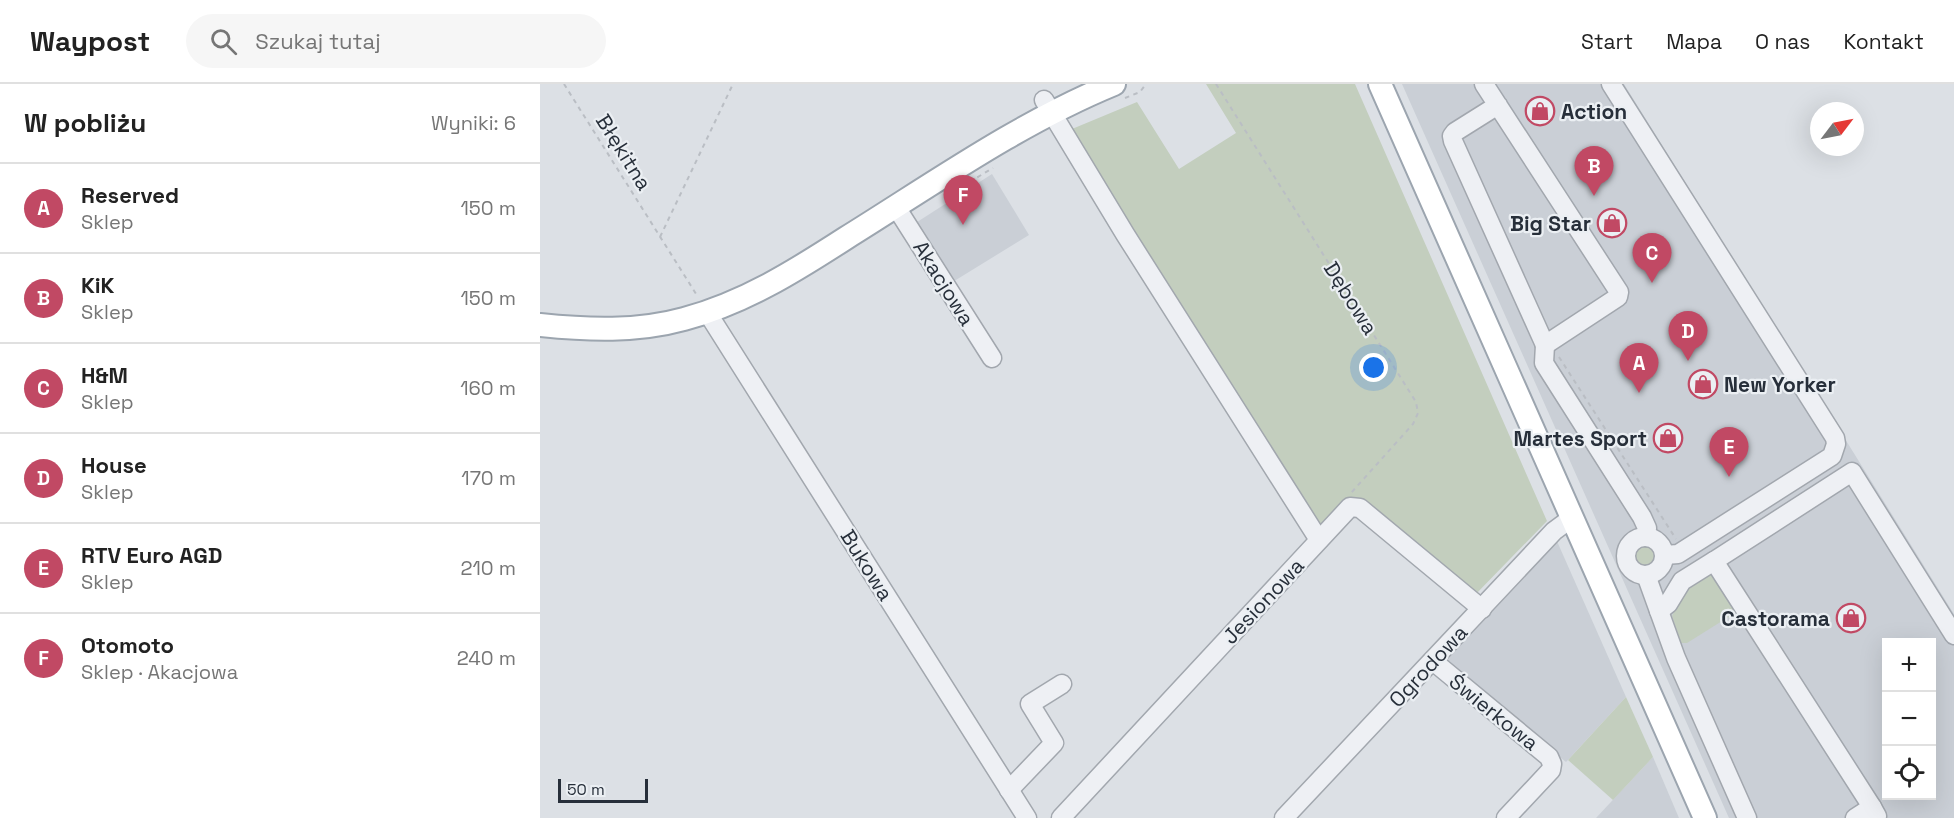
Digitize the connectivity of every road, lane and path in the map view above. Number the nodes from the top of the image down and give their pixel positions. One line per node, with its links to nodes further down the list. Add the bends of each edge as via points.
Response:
1 (564, 84): 13 (path, Błękitna)
2 (733, 84): 13 (path)
3 (1114, 84): 11 (main road)
4 (1146, 84): 9 (path)
5 (1216, 84): 18 (path, Dębowa, via 1416,402 1418,413 1413,424 1351,493)
6 (1380, 84): 19 (main road)
7 (1484, 84): 10 (street)
8 (1611, 84): 22 (street, via 1836,444 1832,456)
9 (1140, 92)
10 (1498, 105): 16 (street, via 1452,136); 16 (street, via 1619,292 1618,297)
11 (1048, 106): 12 (main road, via 1003,140); 21 (street)
12 (896, 207): 14 (main road, via 751,295); 17 (street, Akacjowa)
13 (660, 237): 14 (path)
14 (703, 304): 15 (main road, via 683,319 621,329); 31 (street, Bukowa)
15 (540, 325)
16 (1545, 345): 20 (street, via 1544,363 1642,517); 22 (path, via 1557,353)
17 (992, 358)
18 (1350, 507): 21 (street, Jesionowa); 26 (street, via 1360,508)
19 (1573, 517): 26 (street, Ogrodowa, via 1554,531); 37 (main road)
20 (1646, 537): 23 (street, via 1662,546); 25 (street, via 1632,543 1626,556 1632,570)
21 (1319, 540): 35 (street, Jesionowa)
22 (1683, 550): 23 (street)
23 (1665, 555): 25 (street, via 1659,569)
24 (1714, 561): 27 (street, via 1682,581); 28 (street, via 1852,472); 32 (street)
25 (1646, 575): 27 (street)
26 (1482, 609): 29 (street, Ogrodowa)
27 (1659, 611): 38 (street)
28 (1954, 635)
29 (1433, 661): 33 (street, Świerkowa, via 1549,757 1551,770); 36 (street, Ogrodowa)
30 (1062, 684): 31 (street, via 1030,704 1054,743)
31 (1009, 789): 34 (street, Bukowa)
32 (1875, 813): 39 (street)
33 (1508, 817)
34 (1027, 818)
35 (1061, 818)
36 (1284, 818)
37 (1705, 818)
38 (1747, 818)
39 (1855, 818)

